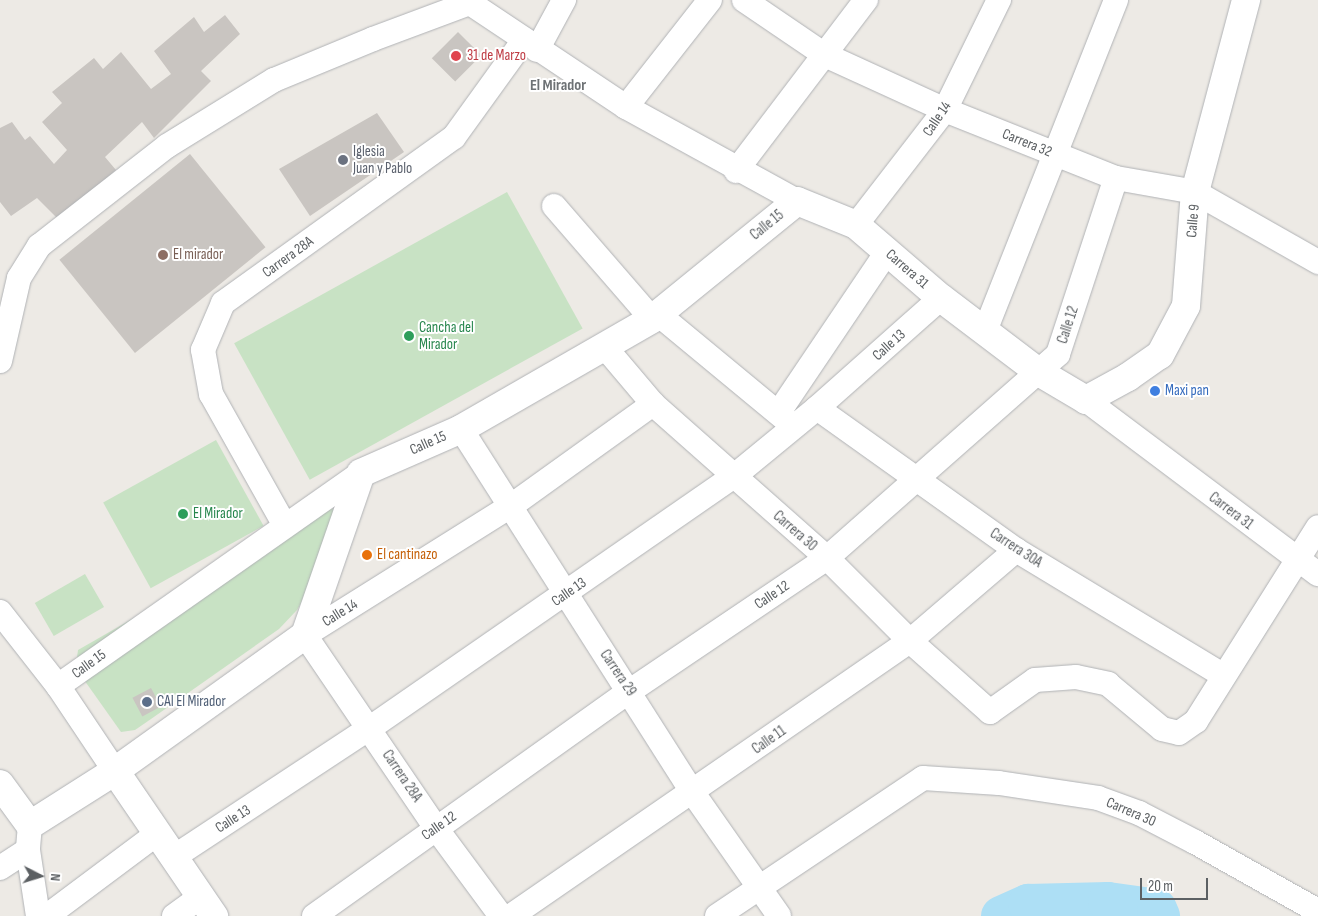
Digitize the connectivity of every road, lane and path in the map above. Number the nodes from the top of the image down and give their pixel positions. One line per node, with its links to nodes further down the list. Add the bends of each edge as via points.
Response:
1 (564, 0): 8 (street, Carrera 28A)
2 (710, 0): 10 (street)
3 (744, 0): 9 (street, Carrera 32)
4 (866, 0): 9 (street)
5 (999, 0): 11 (street, Calle 14)
6 (1116, 0): 12 (street)
7 (1246, 0): 15 (street, Calle 9)
8 (530, 45): 10 (street, Carrera 31); 25 (street, Carrera 31, via 470,4 274,80 167,146 39,246 19,278); 36 (street, Carrera 28A, via 454,137 223,303 203,350 211,394)
9 (825, 55): 11 (street, Carrera 32); 13 (street)
10 (626, 107): 13 (street, Carrera 31)
11 (945, 110): 12 (street, Carrera 32); 18 (street, Calle 14)
12 (1056, 156): 14 (street, Carrera 32); 23 (street)
13 (736, 171): 16 (street, Carrera 31)
14 (1116, 178): 15 (street, Carrera 32); 26 (street, Calle 12, via 1058,354)
15 (1195, 192): 20 (street, Carrera 32); 27 (street, Calle 9, via 1186,306 1182,314 1160,355)
16 (797, 201): 18 (street, Carrera 31); 22 (street, Calle 15)
17 (554, 206): 22 (street)
18 (856, 226): 19 (street, Carrera 31)
19 (887, 252): 21 (street, Carrera 31); 30 (street)
20 (1318, 262)
21 (941, 298): 23 (street, Carrera 31); 29 (street, Calle 13)
22 (655, 316): 24 (street, Calle 15); 30 (street)
23 (985, 331): 26 (street, Carrera 31)
24 (604, 346): 28 (street, Carrera 30); 31 (street, Calle 15)
25 (0, 361)
26 (1037, 371): 27 (street, Carrera 31); 34 (street, Calle 12)
27 (1086, 400): 40 (street, Carrera 31)
28 (653, 404): 33 (street, Carrera 30); 35 (street, Calle 14)
29 (818, 408): 30 (street, Calle 13); 34 (street, Carrera 30A)
30 (786, 420): 33 (street, Calle 13)
31 (461, 428): 32 (street, Calle 15); 35 (street, Carrera 29)
32 (360, 473): 36 (street, Calle 15); 44 (street)
33 (733, 477): 39 (street, Carrera 30); 42 (street, Calle 13)
34 (915, 480): 38 (street, Carrera 30A); 39 (street, Calle 12)
35 (511, 506): 42 (street, Carrera 29); 44 (street, Calle 14)
36 (284, 524): 47 (street, Calle 15)
37 (1318, 527): 40 (street)
38 (1016, 550): 45 (street, Calle 11); 46 (street, Carrera 30A)
39 (827, 558): 45 (street, Carrera 30); 48 (street, Calle 12)
40 (1297, 561): 41 (street, Carrera 31); 46 (street)
41 (1318, 574)
42 (566, 595): 48 (street, Carrera 29); 49 (street, Calle 13)
43 (0, 612): 47 (street)
44 (305, 634): 49 (street, Carrera 28A); 50 (street, Calle 14)
45 (910, 641): 46 (street, Carrera 30, via 990,712 1036,680 1076,677 1108,684 1162,729 1179,733 1196,721); 52 (street, Calle 11)
46 (1222, 675)
47 (58, 686): 50 (street)
48 (630, 691): 52 (street, Carrera 29); 53 (street, Calle 12)
49 (370, 728): 53 (street, Carrera 28A); 56 (street, Calle 13)
50 (115, 771): 54 (street); 55 (street, Calle 14)
51 (0, 784): 55 (street)
52 (693, 793): 58 (street, Carrera 29); 66 (street, Calle 11)
53 (436, 828): 64 (street, Calle 12); 65 (street, Carrera 28A)
54 (158, 834): 56 (street); 62 (street)
55 (29, 838): 57 (street, Calle 14); 61 (street)
56 (174, 857): 59 (street)
57 (0, 868)
58 (759, 885): 60 (street, Carrera 30, via 923,778 999,783 1098,798 1139,813 1195,842); 67 (street); 68 (street, Carrera 29)
59 (208, 906): 63 (street)
60 (1318, 912)
61 (38, 916)
62 (48, 916)
63 (174, 916)
64 (314, 916)
65 (501, 916)
66 (511, 916)
67 (717, 916)
68 (779, 916)

